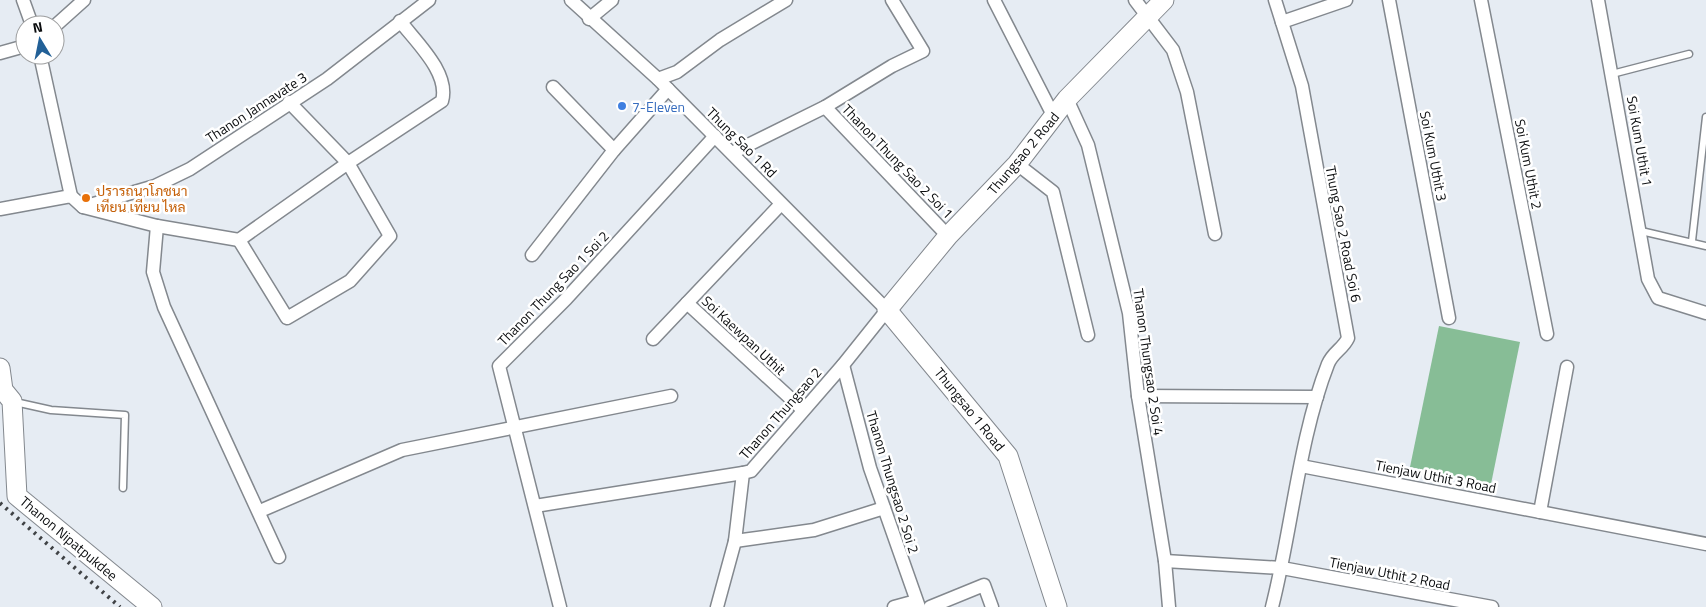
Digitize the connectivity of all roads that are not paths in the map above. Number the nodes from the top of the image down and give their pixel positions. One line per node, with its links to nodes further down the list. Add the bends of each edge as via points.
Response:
1 (23, 0): 16 (street)
2 (84, 0): 18 (street)
3 (429, 0): 20 (street, Thanon Jannavate 3)
4 (571, 0): 19 (street, Thung Sao 1 Rd)
5 (612, 0): 19 (street)
6 (786, 0): 27 (street, via 720,40 677,72)
7 (892, 0): 32 (street, via 922,51)
8 (994, 0): 33 (street)
9 (1135, 0): 17 (street)
10 (1164, 0): 17 (street, Thungsao 2 Road)
11 (1275, 0): 21 (street, Thung Sao 2 Road Soi 6)
12 (1346, 0): 21 (street)
13 (1390, 0): 55 (street, Soi Kum Uthit 3)
14 (1482, 0): 56 (street, Soi Kum Uthit 2)
15 (1598, 0): 26 (street, Soi Kum Uthit 1)
16 (28, 15)
17 (1148, 16): 30 (street, Thungsao 2 Road); 46 (street, via 1173,50 1187,92)
18 (65, 17)
19 (590, 18): 27 (street, Thung Sao 1 Rd)
20 (400, 21): 31 (street, Thanon Jannavate 3, via 327,78); 38 (street, via 442,76 442,101)
21 (1282, 22): 65 (street, Thung Sao 2 Road Soi 6, via 1302,86 1348,338 1329,362)
22 (15, 49): 23 (street)
23 (0, 53)
24 (1689, 54): 26 (lane)
25 (42, 65): 40 (street)
26 (1612, 74): 45 (street, Soi Kum Uthit 1)
27 (658, 79): 29 (street, Thung Sao 1 Rd)
28 (553, 87): 36 (street)
29 (668, 90): 35 (street, Thung Sao 1 Rd); 36 (street)
30 (1067, 98): 33 (street, Thungsao 2 Road); 64 (street, Thanon Thungsao 2 Soi 4, via 1088,145 1129,313)
31 (290, 102): 38 (street); 42 (street, Thanon Jannavate 3, via 190,169 155,186)
32 (825, 107): 37 (street); 47 (street, Thanon Thung Sao 2 Soi 1)
33 (1054, 117): 39 (street, Thungsao 2 Road)
34 (1706, 117): 49 (lane)
35 (715, 136): 37 (street, Thung Sao 1 Rd); 67 (street, Thanon Thung Sao 1 Soi 2, via 566,299 498,366)
36 (614, 150): 51 (street)
37 (732, 153): 41 (street, Thung Sao 1 Rd)
38 (348, 163): 48 (street); 48 (street, via 390,236 350,281 287,318)
39 (1017, 164): 47 (street, Thungsao 2 Road); 57 (street, via 1053,192)
40 (71, 196): 42 (street); 43 (street)
41 (781, 204): 52 (street); 53 (street, Thung Sao 1 Rd)
42 (83, 207): 44 (street)
43 (0, 209)
44 (157, 226): 48 (street); 73 (street, via 153,272 164,307)
45 (1641, 231): 49 (lane); 54 (street, Soi Kum Uthit 1, via 1648,278 1658,298)
46 (1215, 234)
47 (948, 236): 53 (street, Thungsao 2 Road)
48 (239, 240)
49 (1692, 241): 50 (lane)
50 (1706, 246)
51 (532, 255)
52 (687, 302): 58 (street); 66 (street, Soi Kaewpan Uthit)
53 (887, 310): 59 (street, Thanon Thungsao 2); 87 (street, Thungsao 1 Road, via 1008,456)
54 (1706, 314)
55 (1449, 318)
56 (1547, 334)
57 (1088, 335)
58 (653, 339)
59 (843, 365): 66 (street, Thanon Thungsao 2); 72 (street, Thanon Thungsao 2 Soi 2)
60 (1567, 367): 74 (street)
61 (0, 368): 62 (street, Thanon Nipatpukdee)
62 (5, 394): 70 (lane, via 51,410 125,415); 81 (street, Thanon Nipatpukdee, via 17,496)
63 (671, 396): 67 (street)
64 (1138, 396): 65 (street); 78 (street, Thanon Thungsao 2 Soi 4)
65 (1317, 397): 68 (street, Thung Sao 2 Road Soi 6)
66 (802, 409): 69 (street, Thanon Thungsao 2, via 751,471)
67 (515, 428): 71 (street, Thanon Thung Sao 1 Soi 2); 73 (street, via 402,450)
68 (1301, 466): 74 (street, Tienjaw Uthit 3 Road); 79 (street)
69 (743, 473): 71 (street); 75 (street, Thanon Thungsao 2)
70 (123, 488)
71 (536, 506): 82 (street, Thanon Thung Sao 1 Soi 2)
72 (884, 508): 75 (street, via 814,530); 80 (street, Thanon Thungsao 2 Soi 2)
73 (260, 511): 77 (street)
74 (1540, 512): 76 (street, Tienjaw Uthit 3 Road)
75 (735, 541): 83 (street, Thanon Thungsao 2)
76 (1706, 544)
77 (280, 557)
78 (1165, 561): 79 (street, Tienjaw Uthit 2 Road); 88 (street, Thanon Thungsao 2 Soi 4)
79 (1282, 568): 89 (street); 90 (street, Tienjaw Uthit 2 Road)
80 (918, 604): 84 (street)
81 (152, 607)
82 (560, 607)
83 (717, 607)
84 (894, 607)
85 (930, 607): 86 (street, via 984,585)
86 (992, 607)
87 (1058, 607)
88 (1169, 607)
89 (1272, 607)
90 (1492, 607)

